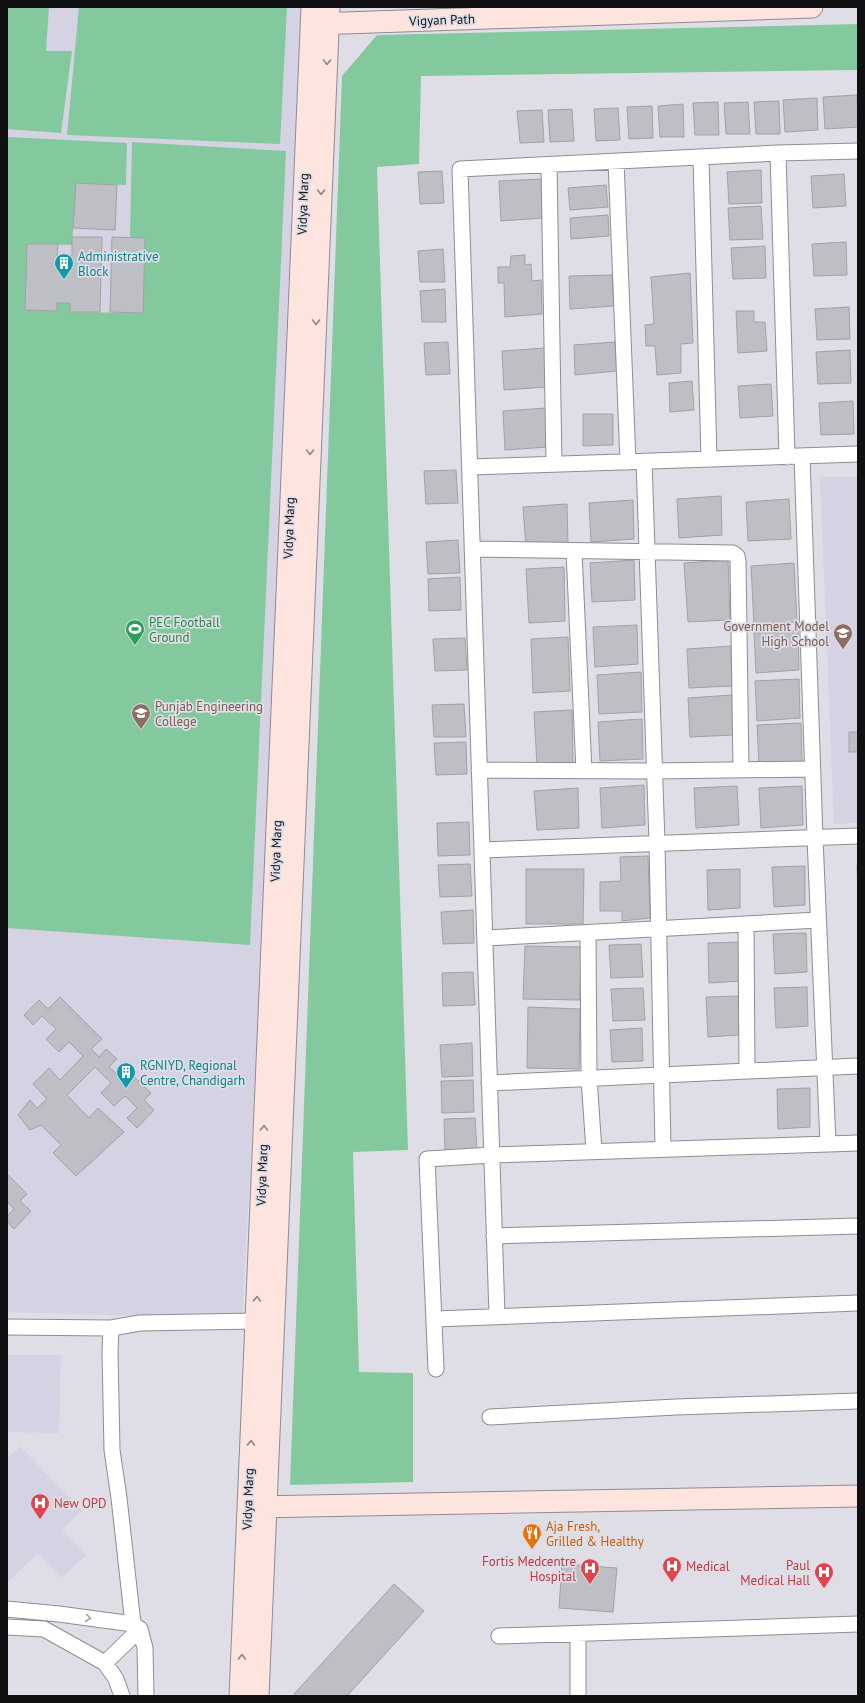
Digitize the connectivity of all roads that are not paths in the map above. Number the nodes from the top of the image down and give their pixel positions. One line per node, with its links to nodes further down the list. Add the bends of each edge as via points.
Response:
1 (812, 7): 2 (main road, Vigyan Path)
2 (320, 15): 48 (main road, Vidya Marg, one-way to 2); 55 (main road, Vidya Marg, one-way to 55)
3 (858, 151): 4 (street)
4 (778, 154): 5 (street); 9 (street)
5 (701, 157): 6 (street); 10 (street)
6 (616, 161): 7 (street); 12 (street)
7 (549, 165): 13 (street); 14 (street, via 460,169)
8 (858, 454): 9 (street)
9 (794, 456): 10 (street); 18 (street)
10 (708, 459): 11 (street)
11 (644, 461): 12 (street); 17 (street)
12 (628, 462): 13 (street)
13 (554, 464): 14 (street)
14 (470, 467): 15 (street)
15 (472, 549): 16 (street); 19 (street)
16 (574, 551): 17 (street); 21 (street)
17 (647, 552): 20 (street, via 733,552 737,556); 22 (street)
18 (812, 769): 20 (street); 24 (street)
19 (480, 770): 21 (street); 26 (street)
20 (741, 770): 22 (street)
21 (584, 771): 22 (street)
22 (654, 771): 25 (street)
23 (858, 836): 24 (street)
24 (815, 838): 25 (street); 27 (street)
25 (657, 843): 26 (street); 29 (street)
26 (482, 850): 31 (street)
27 (818, 920): 28 (street); 33 (street)
28 (746, 924): 29 (street); 34 (street)
29 (659, 929): 30 (street); 35 (street)
30 (588, 933): 31 (street); 36 (street)
31 (485, 938): 37 (street)
32 (858, 1066): 33 (street)
33 (825, 1067): 34 (street); 39 (street)
34 (747, 1071): 35 (street)
35 (661, 1076): 36 (street); 40 (street)
36 (590, 1078): 37 (street); 41 (street)
37 (489, 1082): 42 (street)
38 (858, 1143): 39 (street)
39 (828, 1144): 40 (street)
40 (663, 1149): 41 (street)
41 (594, 1151): 42 (street)
42 (492, 1155): 44 (street); 47 (street, via 427,1159)
43 (858, 1226): 44 (street)
44 (494, 1236): 46 (street)
45 (858, 1303): 46 (street)
46 (497, 1316): 47 (street)
47 (434, 1319): 51 (street)
48 (256, 1321): 50 (street, via 140,1323); 55 (main road, Vidya Marg, one-way to 48)
49 (7, 1327): 50 (street)
50 (111, 1328): 59 (street, via 112,1450)
51 (436, 1369)
52 (858, 1401): 53 (street)
53 (490, 1417)
54 (858, 1496): 55 (main road)
55 (257, 1507): 67 (main road, Vidya Marg, one-way to 55); 68 (main road, Vidya Marg)
56 (7, 1609): 57 (street)
57 (60, 1614): 59 (street, one-way to 59); 61 (street)
58 (858, 1624): 62 (street)
59 (136, 1626): 64 (street); 66 (street, via 145,1648)
60 (7, 1627): 61 (street)
61 (44, 1629): 64 (street)
62 (578, 1634): 63 (street); 69 (street)
63 (499, 1636)
64 (105, 1663): 65 (street, via 116,1679)
65 (122, 1696)
66 (146, 1696)
67 (240, 1696)
68 (258, 1696)
69 (578, 1696)

